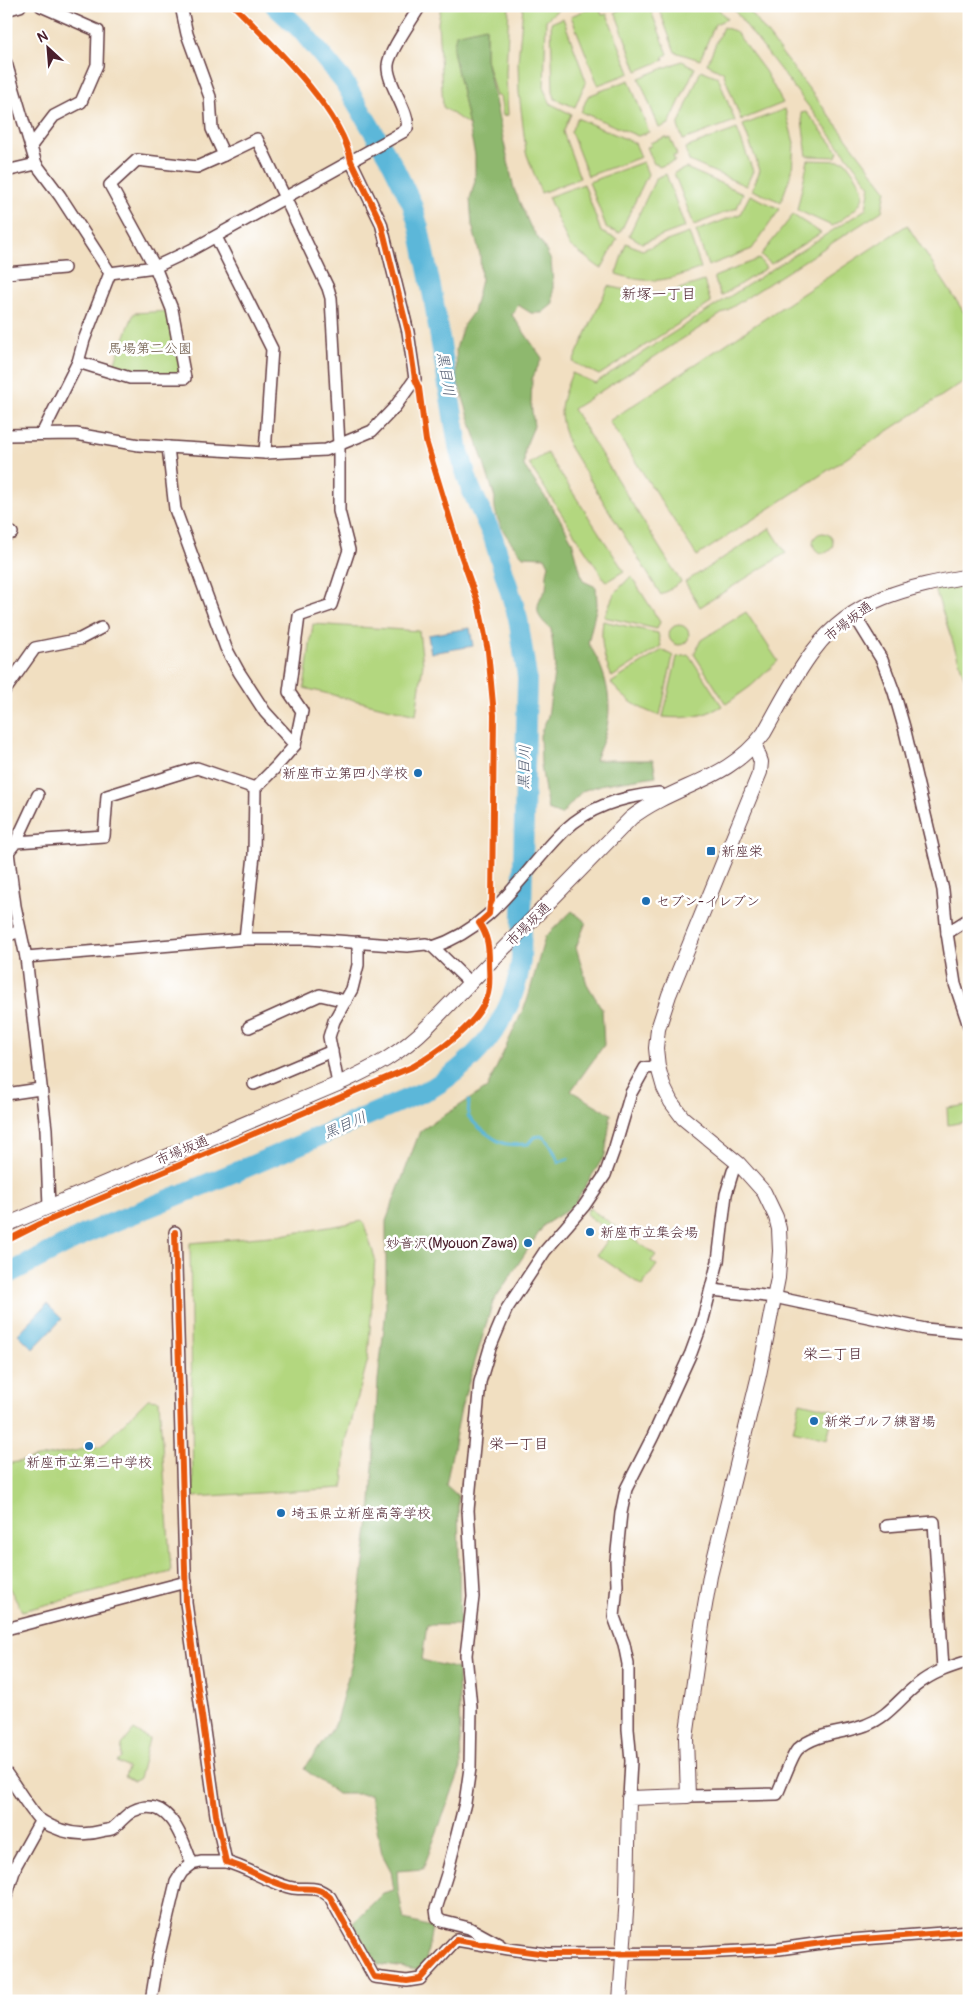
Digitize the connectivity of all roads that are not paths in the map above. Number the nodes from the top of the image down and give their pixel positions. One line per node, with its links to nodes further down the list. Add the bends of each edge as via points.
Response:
1 (20, 6): 5 (street)
2 (41, 6): 8 (street, via 98,31 97,64 80,102 54,116)
3 (181, 6): 9 (street, via 187,34 210,97 212,129)
4 (420, 6): 10 (street, via 388,66 407,128)
5 (6, 10)
6 (6, 63): 7 (street)
7 (11, 103): 8 (street)
8 (31, 146): 11 (street)
9 (224, 155): 13 (street, via 257,139); 15 (street, via 197,167 137,160 110,185)
10 (354, 160): 13 (street); 22 (street, via 381,223 416,379 372,431)
11 (36, 164): 12 (street); 18 (street)
12 (6, 171)
13 (285, 199): 14 (street); 22 (street, via 330,293)
14 (216, 236): 15 (street); 24 (street, via 272,349)
15 (155, 267): 18 (street); 19 (street, via 172,309 185,378 130,378)
16 (64, 268): 17 (street)
17 (6, 273)
18 (110, 273): 19 (street)
19 (78, 362): 20 (street)
20 (42, 434): 21 (street); 23 (street, via 76,434)
21 (6, 435)
22 (339, 445): 24 (street, via 326,450); 29 (street, via 339,511 349,550 331,604 299,616 289,692 302,711)
23 (168, 447): 24 (street); 29 (street, via 175,509 226,648 265,712)
24 (265, 453)
25 (969, 576): 26 (street, 市場坂通, via 898,591)
26 (853, 613): 30 (street, 市場坂通, via 814,649); 37 (street, via 882,660 894,692 943,890)
27 (100, 628): 28 (street, via 80,639 35,648)
28 (7, 685)
29 (295, 745): 31 (street)
30 (755, 745): 33 (street, 市場坂通, via 723,770); 48 (street, via 761,762 760,772 663,1013 656,1048)
31 (255, 788): 34 (street, via 197,768 107,796 104,836); 39 (street, via 254,855)
32 (38, 795): 34 (street)
33 (664, 797): 41 (street, via 659,793 634,795 595,810 566,829 494,910 453,940); 43 (street, 市場坂通, via 626,823)
34 (9, 847): 36 (street)
35 (969, 918): 37 (street)
36 (20, 931): 38 (street); 42 (street)
37 (946, 933): 45 (street, via 955,984)
38 (6, 936)
39 (245, 939): 40 (street); 42 (street)
40 (358, 942): 41 (street, via 407,946 426,944); 44 (street, via 358,965)
41 (433, 947): 43 (street)
42 (26, 958): 51 (street)
43 (474, 978): 50 (street, 市場坂通, via 410,1044 385,1061)
44 (346, 1001): 46 (street, via 320,995); 47 (street, via 329,1037)
45 (969, 1026)
46 (249, 1027)
47 (332, 1051): 49 (street); 50 (street)
48 (658, 1067): 53 (street, via 668,1095 683,1118); 73 (street, via 645,1068 631,1093 605,1175 596,1190 544,1251 506,1310 490,1348 476,1405 468,1510 472,1597 466,1655 471,1707 470,1768 465,1803 436,1909 441,1921 469,1928)
49 (254, 1084)
50 (338, 1084): 54 (street, 市場坂通)
51 (40, 1089): 52 (street); 54 (street, via 46,1129)
52 (6, 1094)
53 (739, 1164): 57 (street, via 726,1194); 58 (street, via 764,1192 776,1217 780,1251)
54 (49, 1207): 55 (street, 市場坂通)
55 (6, 1225)
56 (175, 1232): 61 (street)
57 (712, 1290): 58 (street); 67 (street, via 691,1353 626,1489 621,1513 614,1617 628,1664)
58 (774, 1297): 59 (street, via 925,1329); 66 (street, via 759,1376 710,1576 686,1738)
59 (969, 1333)
60 (886, 1526): 64 (street, via 934,1522)
61 (186, 1582): 62 (street); 69 (street, via 186,1603 216,1815)
62 (6, 1629)
63 (969, 1660): 64 (street)
64 (943, 1669): 66 (street, via 915,1686 880,1718 866,1725 821,1736 796,1750 777,1794)
65 (6, 1773): 68 (street)
66 (688, 1796): 67 (street)
67 (629, 1798): 74 (street)
68 (41, 1820): 70 (street, via 70,1833 93,1834 113,1829 133,1811 146,1806 158,1808 167,1813); 71 (street, via 16,1865)
69 (226, 1862): 70 (street); 73 (street, via 292,1887 321,1889 330,1897 374,1977 407,1981 420,1979 456,1940)
70 (192, 1864): 75 (street, via 176,1882)
71 (6, 1897)
72 (969, 1931): 74 (street, via 779,1949)
73 (509, 1949): 74 (street, via 547,1954)
74 (624, 1953): 76 (street)
75 (151, 2001)
76 (620, 2001)

